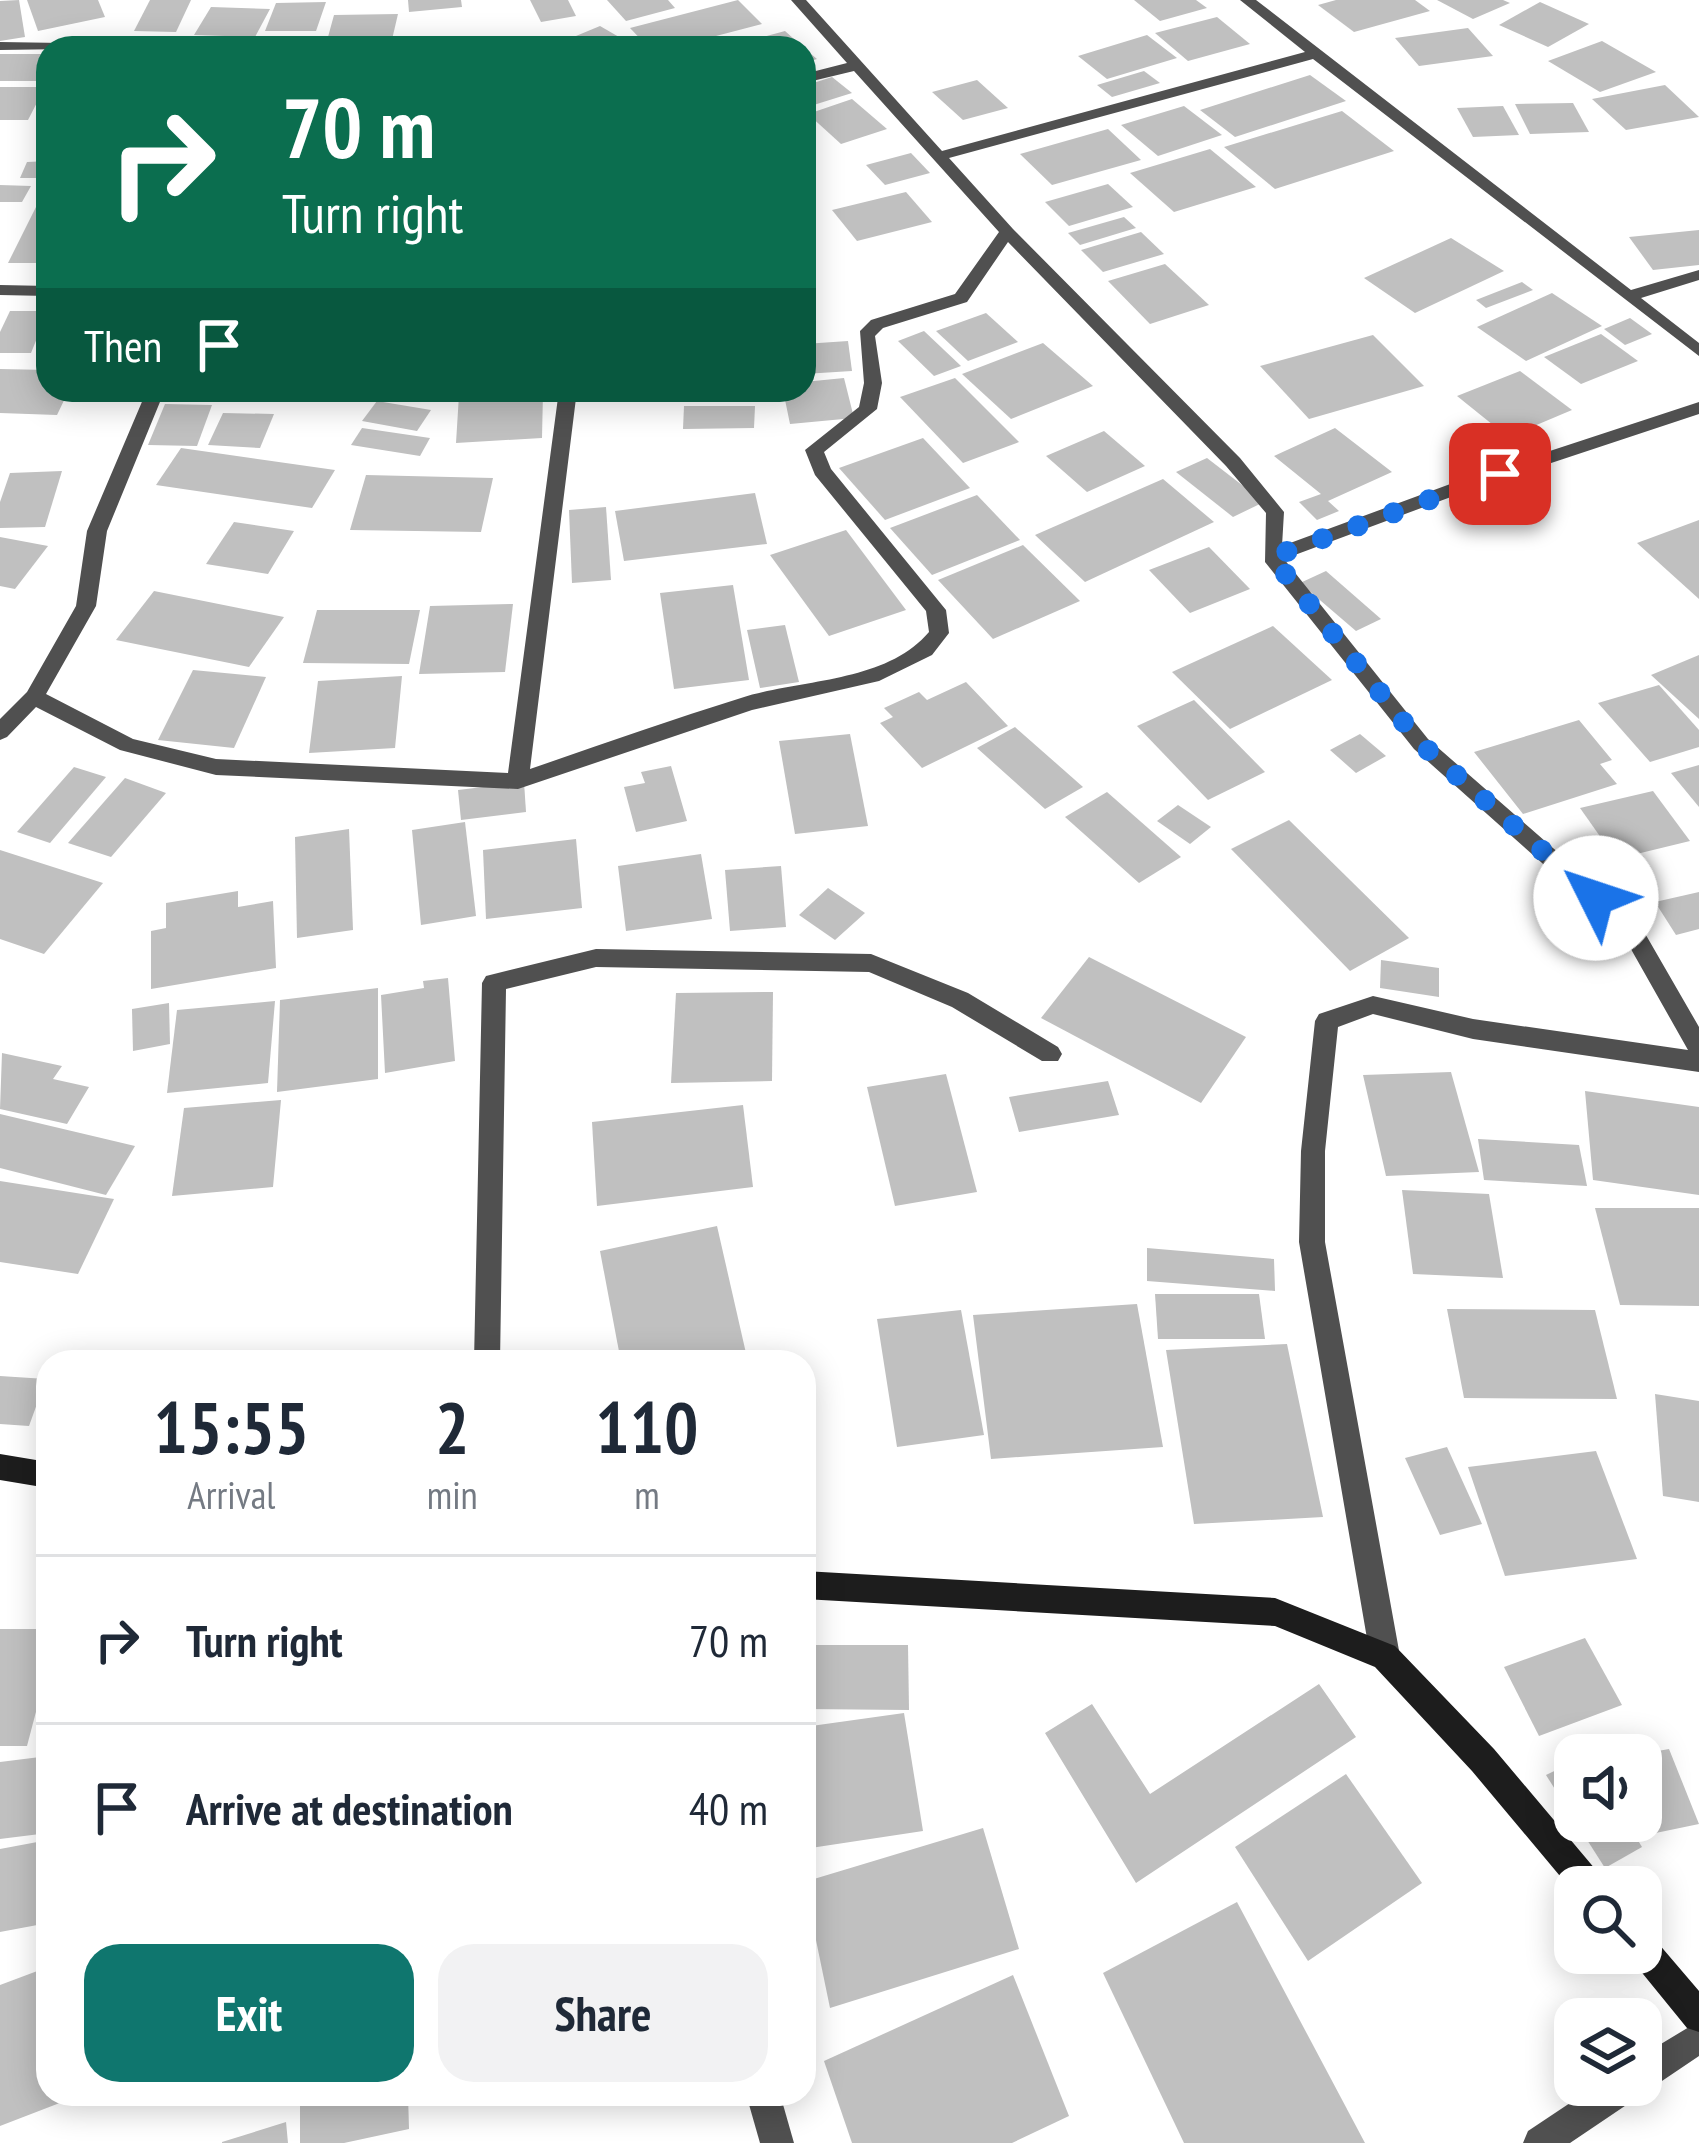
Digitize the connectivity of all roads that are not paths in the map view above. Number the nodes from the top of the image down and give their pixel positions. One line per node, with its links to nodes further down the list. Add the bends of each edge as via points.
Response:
1 (798, 0): 6 (street)
2 (1247, 0): 5 (street)
3 (0, 46): 4 (street)
4 (36, 47)
5 (1318, 52): 8 (street); 13 (street)
6 (854, 66): 7 (street); 8 (street)
7 (816, 76)
8 (940, 155): 9 (street)
9 (1007, 232): 18 (street, via 1275,512); 21 (street, via 961,298 877,324 866,335 868,409 814,450 822,471 936,610 939,633 925,650 872,676 749,703)
10 (1699, 275): 13 (street)
11 (0, 290): 12 (street)
12 (36, 291)
13 (1633, 295): 14 (street)
14 (1699, 351)
15 (151, 402): 19 (street, via 97,531 86,606)
16 (566, 402): 21 (street)
17 (1699, 408): 18 (street)
18 (1272, 557): 22 (street, via 1421,744 1631,929)
19 (34, 697): 20 (street); 21 (street, via 127,745 215,767)
20 (0, 732)
21 (518, 781)
22 (1699, 1048)
23 (1050, 1054): 25 (street, via 960,1000 871,963 596,958 494,983)
24 (1699, 1062): 29 (street, via 1473,1029 1373,1005 1327,1022 1312,1151 1312,1242)
25 (487, 1350)
26 (0, 1467): 27 (street)
27 (36, 1473)
28 (816, 1586): 29 (street, via 1275,1612)
29 (1385, 1656): 30 (street)
30 (1572, 1866)
31 (1662, 1972): 32 (street)
32 (1699, 2016)
33 (1699, 2037): 34 (street)
34 (1662, 2062)
35 (766, 2106): 37 (street)
36 (1596, 2106): 38 (street)
37 (777, 2143)
38 (1540, 2143)

